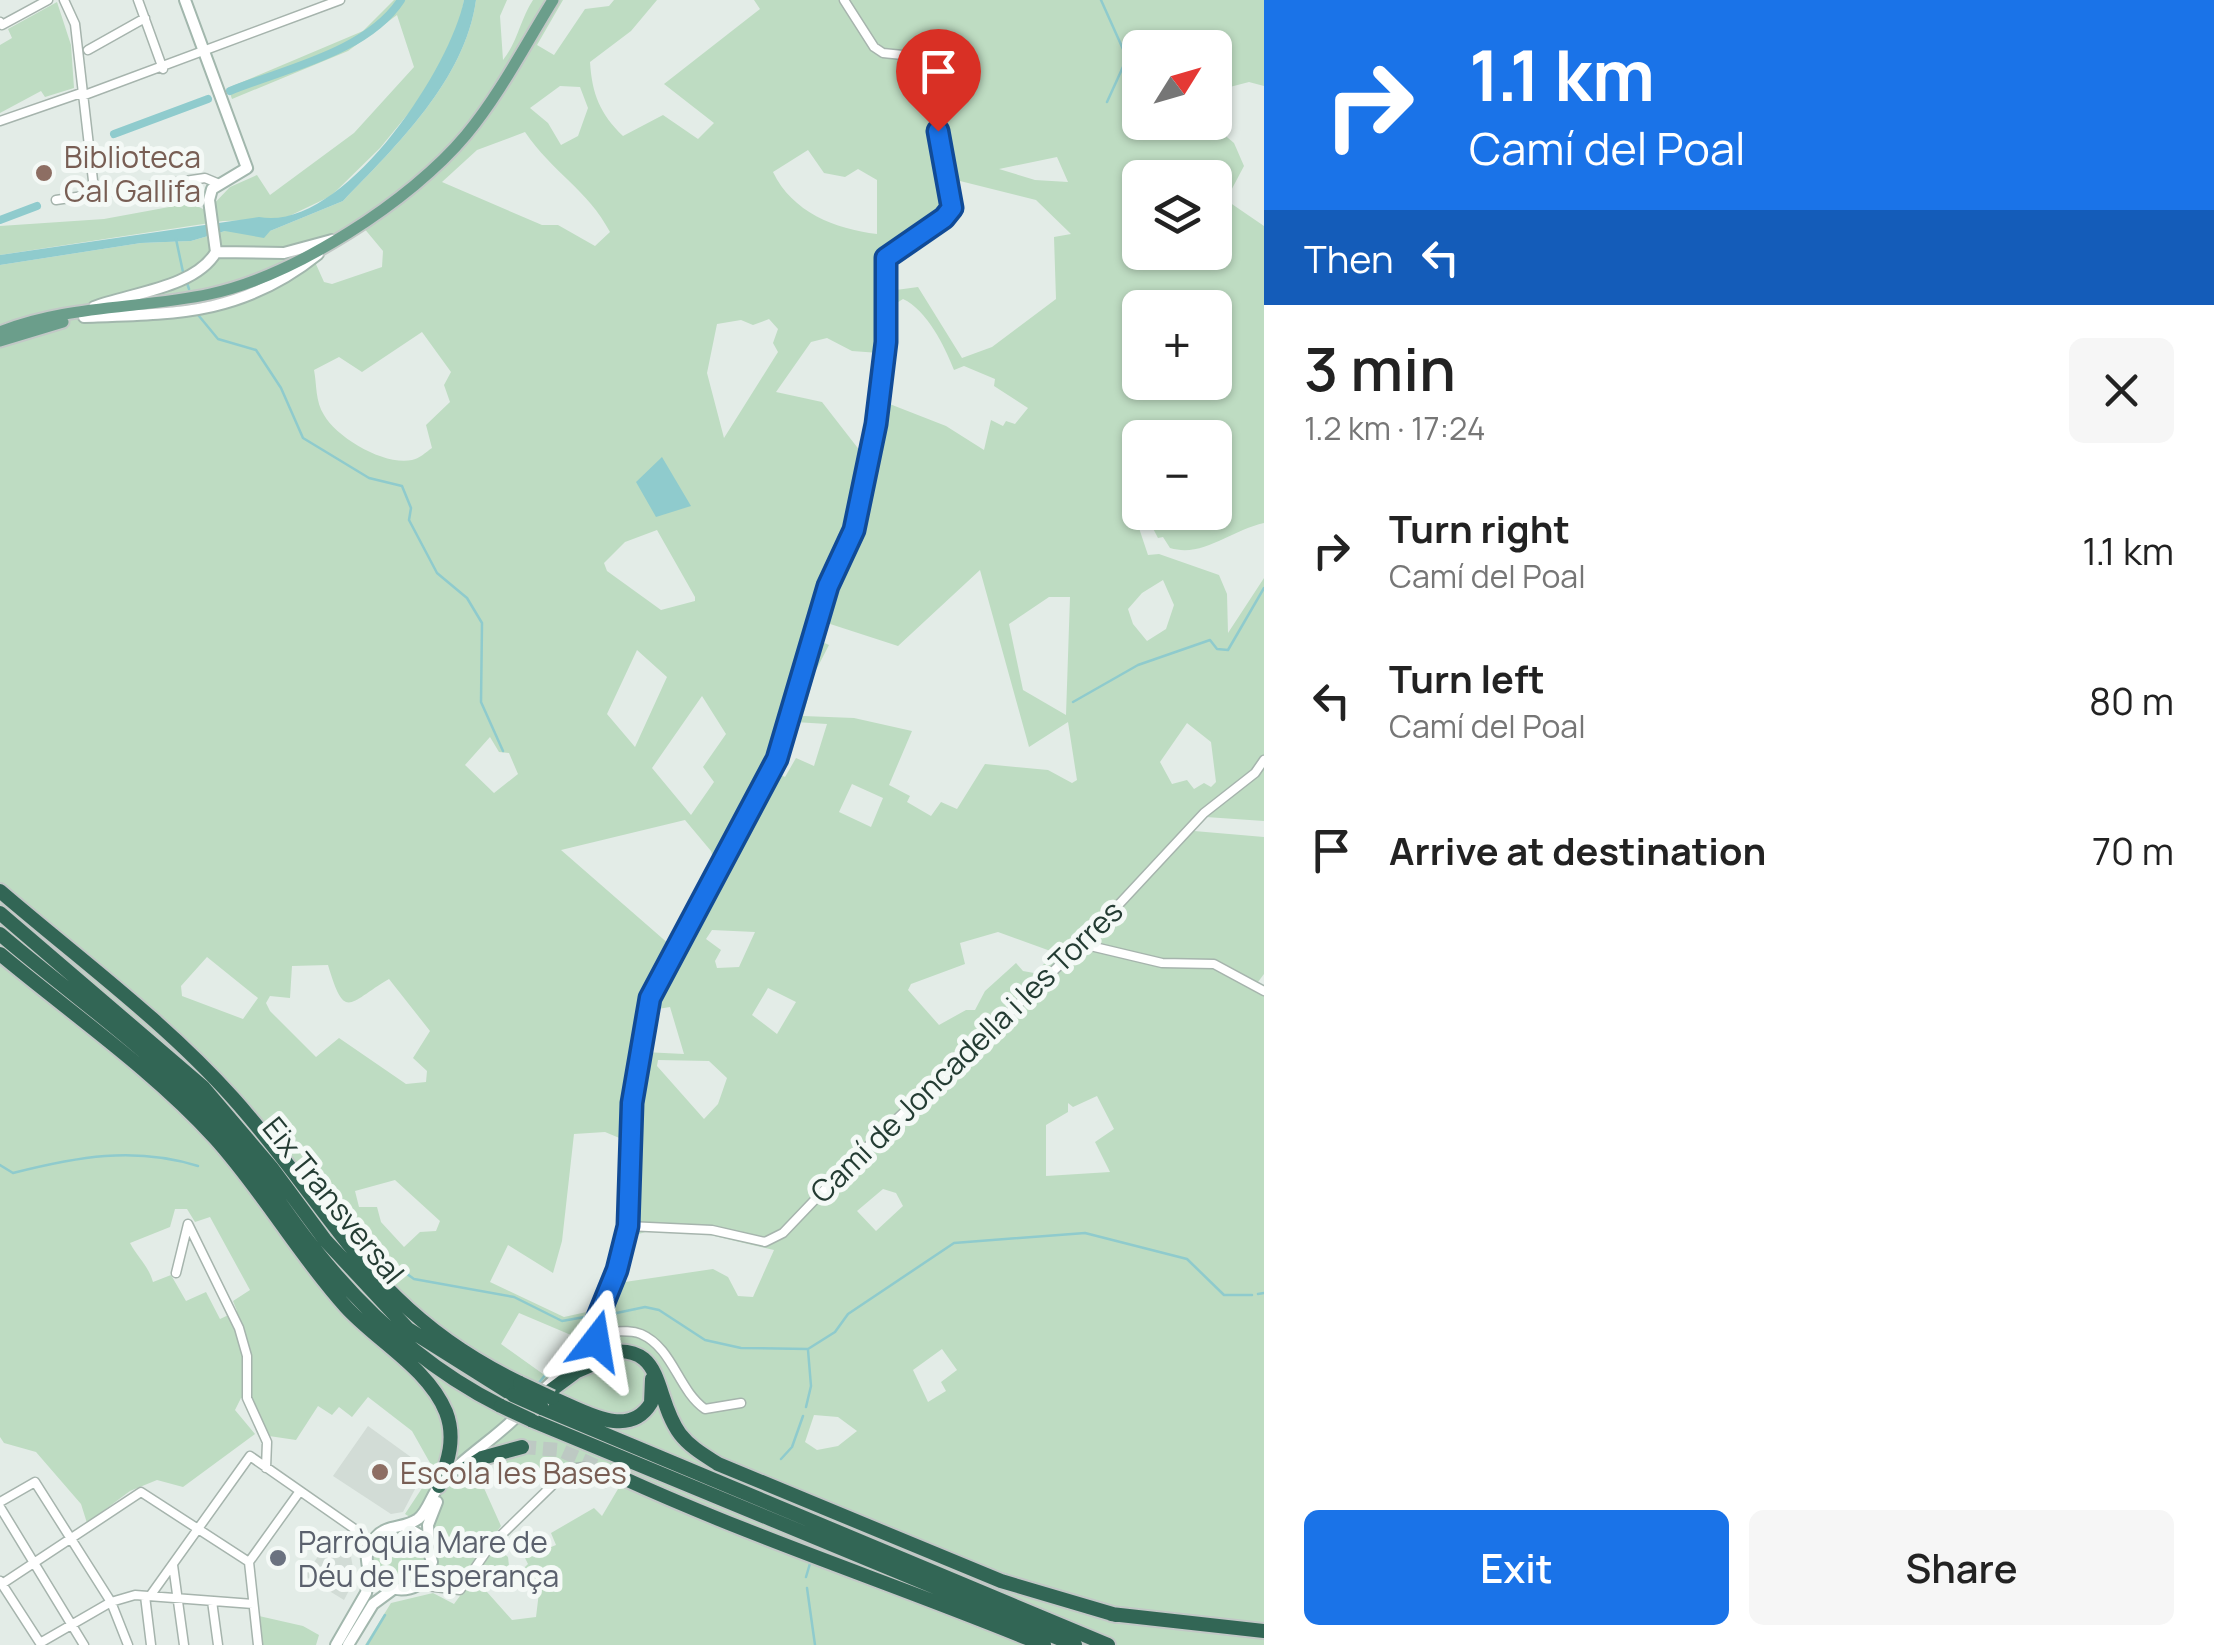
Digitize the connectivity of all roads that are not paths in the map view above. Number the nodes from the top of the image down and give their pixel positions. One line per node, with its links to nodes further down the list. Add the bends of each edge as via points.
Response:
1 (48, 0): 9 (street)
2 (64, 0): 13 (street, via 75,24)
3 (138, 0): 8 (street)
4 (340, 0): 11 (street)
5 (553, 0): 20 (main road, via 452,150)
6 (844, 0): 35 (street, via 874,47 913,54 928,65 952,208 886,258 886,342 854,530 824,598 770,774 650,998 632,1103)
7 (190, 1): 11 (street)
8 (145, 18): 10 (street); 12 (street)
9 (4, 22)
10 (88, 50)
11 (206, 53): 12 (street); 16 (street, via 247,160 239,176)
12 (163, 69): 13 (street)
13 (82, 94): 14 (street); 17 (street)
14 (0, 121)
15 (197, 181): 16 (street); 17 (street); 19 (street)
16 (217, 183): 19 (street)
17 (95, 198): 18 (street)
18 (56, 200)
19 (210, 201): 21 (street)
20 (332, 240): 21 (street, via 284,253); 24 (main road, via 235,288); 24 (street, via 293,272 238,300)
21 (217, 249): 22 (street)
22 (192, 275): 23 (street); 24 (street)
23 (195, 288)
24 (79, 316): 25 (main road)
25 (1, 338)
26 (1264, 760): 31 (street, Camí de Joncadella i les Torres, via 1204,813)
27 (0, 892): 39 (highway, via 232,1096 383,1288)
28 (0, 904): 33 (highway)
29 (0, 913): 33 (highway, Eix Transversal)
30 (0, 934): 39 (highway, Eix Transversal, via 193,1097 374,1316 431,1366)
31 (1082, 944): 34 (street, via 1162,963 1214,964); 35 (street, Camí de Joncadella i les Torres, via 783,1233 765,1242 712,1230)
32 (0, 954): 47 (highway, via 180,1103 216,1140 315,1272 428,1384 450,1428)
33 (53, 958): 39 (highway, Eix Transversal, via 203,1086 368,1292 442,1354)
34 (1264, 992)
35 (628, 1226): 37 (street)
36 (176, 1273): 43 (street, via 188,1224 239,1328 247,1398 267,1442)
37 (593, 1340): 38 (street); 38 (street); 40 (street, via 645,1335 704,1409); 41 (street); 72 (highway, via 648,1362 679,1432 718,1464 1000,1581)
38 (576, 1362): 47 (street)
39 (512, 1395): 41 (highway, Eix Transversal, bridge); 41 (highway, bridge)
40 (741, 1403)
41 (544, 1404): 41 (highway, via 577,1371 616,1358 642,1365 653,1384 648,1409 622,1423); 44 (street); 53 (highway, Eix Transversal); 85 (highway, Eix Transversal)
42 (522, 1447): 44 (highway, via 482,1458)
43 (266, 1468): 48 (street); 51 (street, via 250,1456)
44 (453, 1477): 56 (street, via 430,1518)
45 (623, 1478): 84 (highway)
46 (604, 1483): 66 (street, via 584,1467 569,1470 490,1546 460,1590)
47 (439, 1486): 50 (street, via 422,1516)
48 (300, 1492): 52 (street); 59 (street)
49 (0, 1505): 55 (street, via 34,1482); 58 (street)
50 (404, 1526): 54 (street); 56 (street)
51 (198, 1529): 55 (street, via 149,1494 132,1496); 59 (street); 60 (street)
52 (358, 1532): 54 (street); 57 (street)
53 (842, 1532): 72 (highway, via 1039,1602); 86 (highway, Eix Transversal)
54 (380, 1533): 57 (street)
55 (71, 1539): 58 (street); 70 (street)
56 (429, 1544): 61 (street)
57 (369, 1548): 62 (street)
58 (35, 1562): 63 (street); 73 (street)
59 (249, 1562): 71 (street)
60 (172, 1564): 67 (street); 68 (street)
61 (431, 1565): 64 (street); 66 (street)
62 (370, 1572): 65 (street); 82 (street, via 366,1593)
63 (1, 1582): 75 (street)
64 (418, 1585): 65 (street); 66 (street)
65 (392, 1590): 83 (street, via 376,1600)
66 (449, 1591)
67 (147, 1596): 68 (street); 70 (street); 78 (street)
68 (177, 1599): 69 (street); 79 (street)
69 (212, 1601): 71 (street); 80 (street)
70 (111, 1602): 73 (street); 77 (street)
71 (253, 1604): 81 (street)
72 (1116, 1614): 74 (highway)
73 (72, 1624): 75 (street); 76 (street)
74 (1264, 1631)
75 (40, 1643)
76 (84, 1645)
77 (128, 1645)
78 (151, 1645)
79 (184, 1645)
80 (218, 1645)
81 (258, 1645)
82 (336, 1645)
83 (348, 1645)
84 (1044, 1645)
85 (1076, 1645)
86 (1108, 1645)

